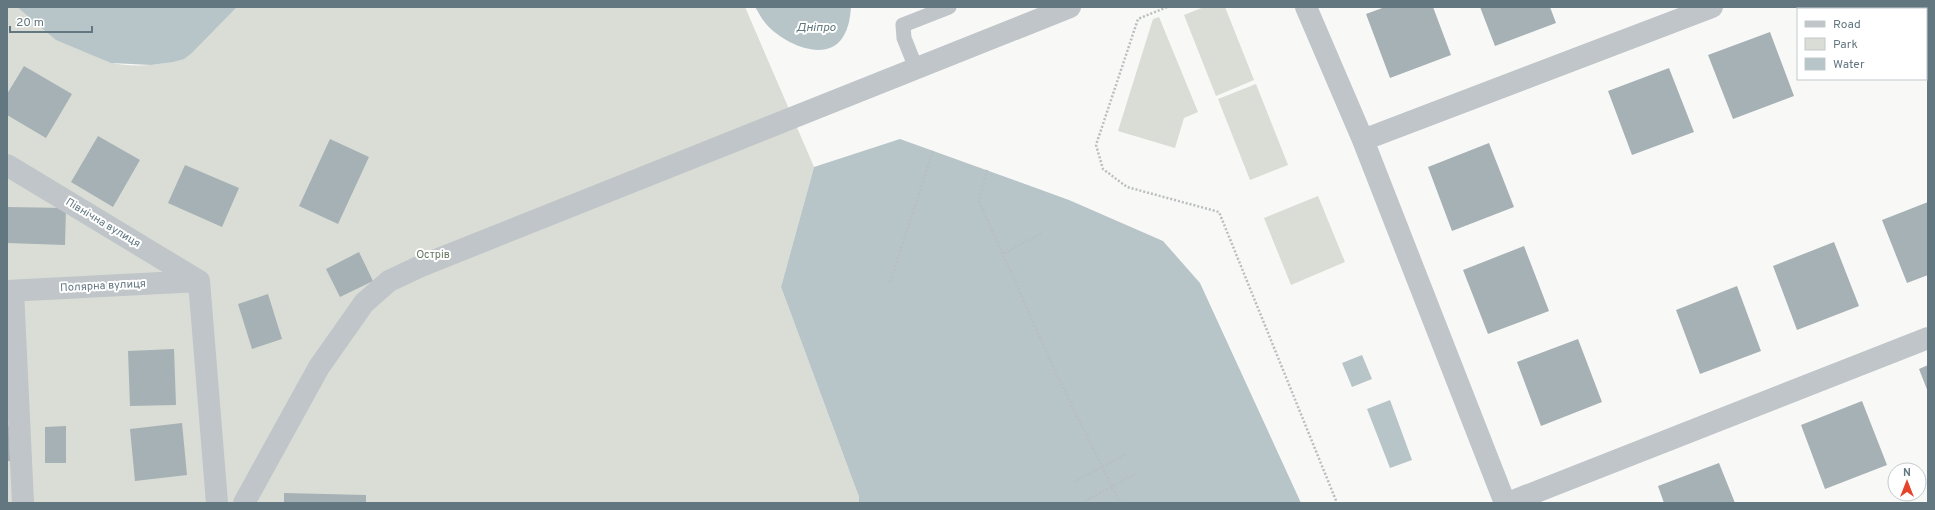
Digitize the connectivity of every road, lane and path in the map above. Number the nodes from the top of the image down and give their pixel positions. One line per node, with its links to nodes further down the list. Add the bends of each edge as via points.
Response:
1 (949, 7): 6 (lane, via 903,25 904,38)
2 (1070, 7): 6 (street)
3 (1167, 7): 27 (path, via 1138,19 1096,145 1103,169 1127,187 1219,212)
4 (1306, 7): 7 (street)
5 (1712, 7): 7 (street)
6 (916, 68): 25 (street, via 389,281 364,303 319,367)
7 (1363, 140): 28 (street)
8 (933, 151): 14 (path)
9 (7, 165): 13 (street, Північна вулиця)
10 (986, 170): 12 (path, via 979,201)
11 (1043, 233): 12 (path)
12 (1004, 253): 18 (path, via 1054,369)
13 (199, 280): 15 (street, Полярна вулиця); 24 (street)
14 (890, 282)
15 (10, 291): 23 (street)
16 (1928, 338): 29 (street)
17 (1126, 454): 18 (path)
18 (1102, 466): 20 (path); 21 (path)
19 (1137, 473): 21 (path)
20 (1074, 482)
21 (1112, 486): 22 (path); 26 (path)
22 (1085, 501)
23 (23, 503)
24 (217, 503)
25 (244, 503)
26 (1120, 503)
27 (1337, 503)
28 (1505, 503)
29 (1508, 503)

